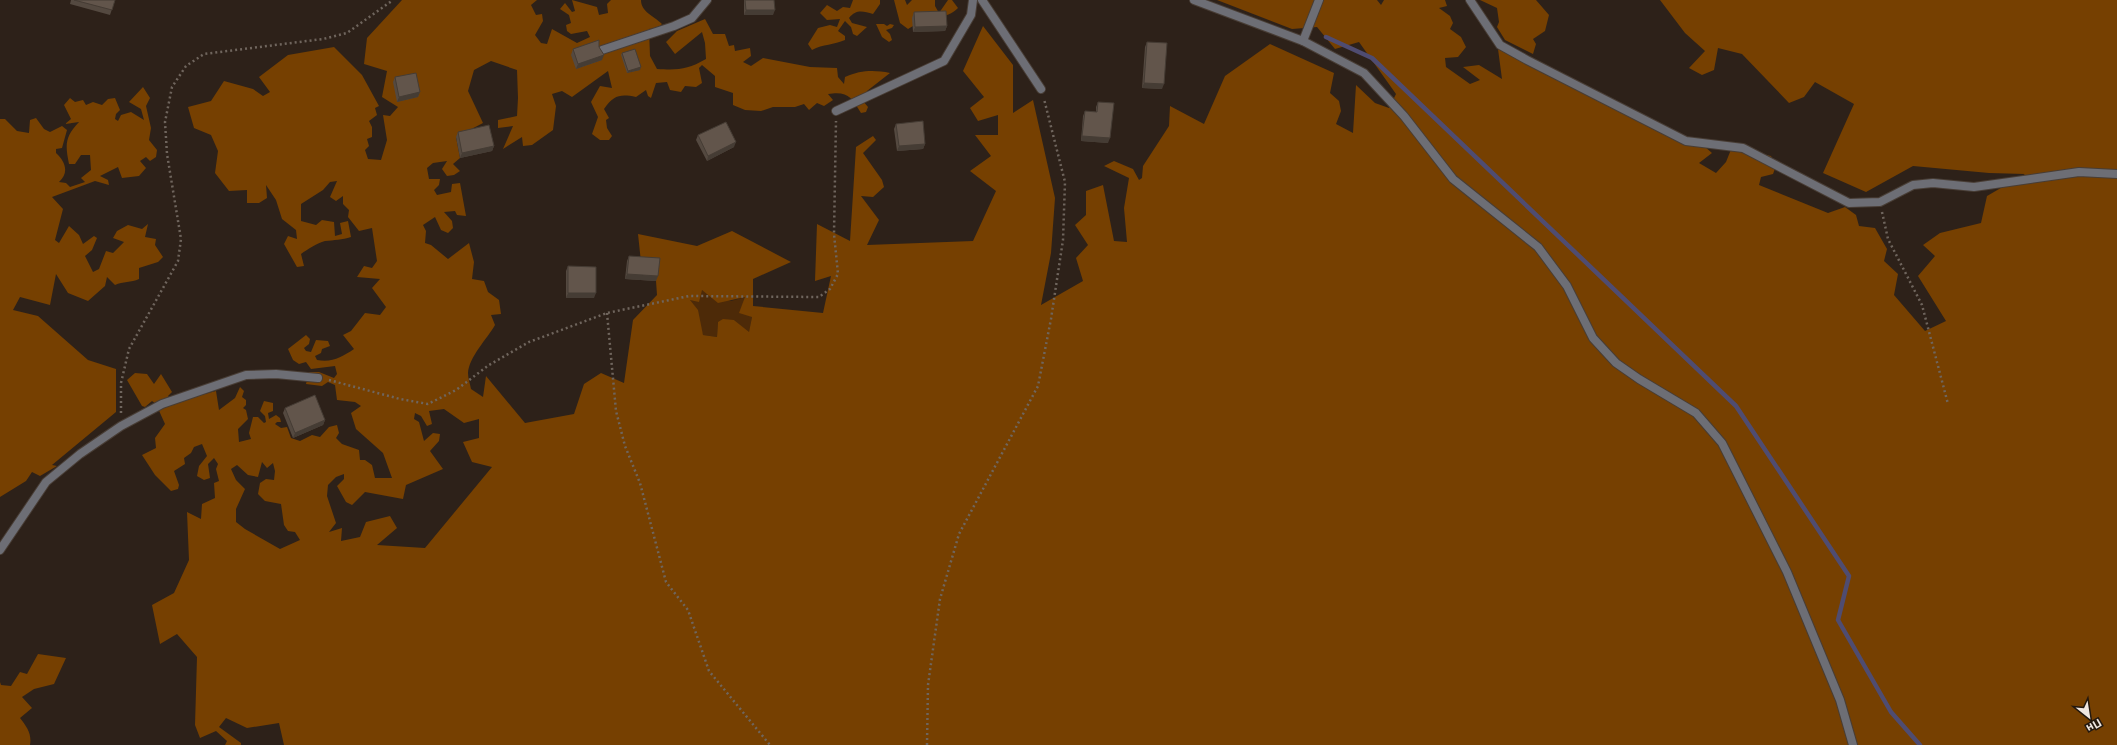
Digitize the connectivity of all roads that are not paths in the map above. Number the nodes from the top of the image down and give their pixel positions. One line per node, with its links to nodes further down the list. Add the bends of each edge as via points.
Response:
1 (706, 0): 8 (street, via 692,18)
2 (974, 0): 10 (street, via 971,15 944,61)
3 (982, 0): 9 (street)
4 (1194, 0): 7 (street)
5 (1319, 0): 7 (street)
6 (1470, 0): 11 (street, via 1500,45 1686,141 1743,148 1849,204 1880,202 1914,185 1933,183 1974,187 2079,172)
7 (1303, 41): 14 (street, via 1364,73 1404,116 1453,179 1538,247 1567,286 1594,338 1616,363 1696,413 1722,443 1787,572 1840,700)
8 (602, 50)
9 (1041, 89)
10 (836, 110)
11 (2117, 174)
12 (318, 378): 13 (street, via 276,374 246,375 162,404 121,426 80,454 46,482)
13 (0, 550)
14 (1853, 745)

